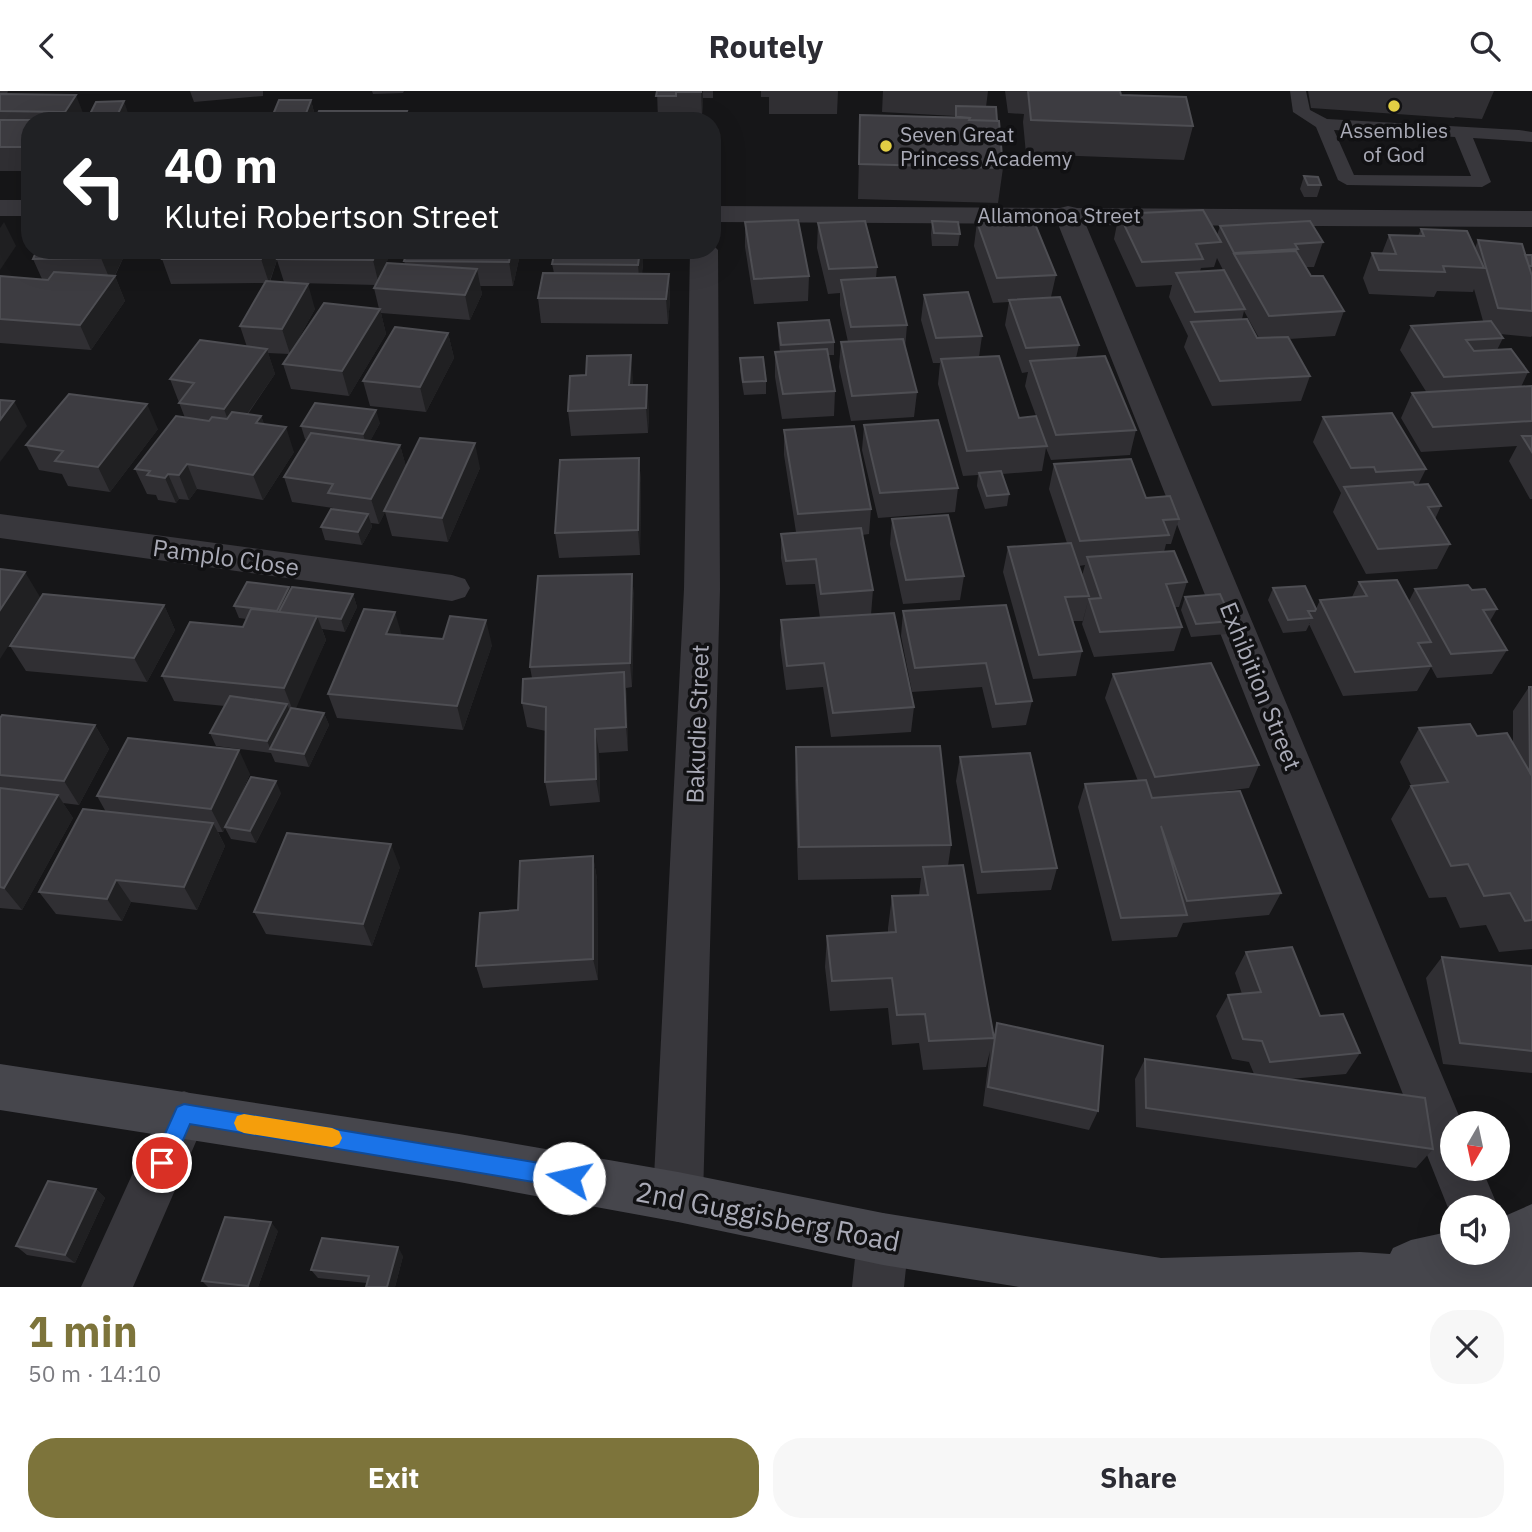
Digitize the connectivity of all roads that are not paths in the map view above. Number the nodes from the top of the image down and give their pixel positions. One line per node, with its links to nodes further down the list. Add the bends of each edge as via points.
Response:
1 (1298, 91): 2 (lane, via 1301,112)
2 (1323, 124): 3 (lane); 3 (lane, via 1347,180 1482,182)
3 (1462, 132): 4 (lane)
4 (1532, 137)
5 (0, 208): 6 (street)
6 (21, 208)
7 (721, 213): 8 (street, Allamonoa Street)
8 (1068, 214): 9 (street, Allamonoa Street); 15 (street, Exhibition Street)
9 (1532, 219)
10 (704, 259): 16 (street, Bakudie Street, via 702,589)
11 (0, 526): 12 (street, Pamplo Close)
12 (452, 588)
13 (0, 1087): 14 (main road, 2nd Guggisberg Road)
14 (184, 1114): 16 (main road, 2nd Guggisberg Road); 24 (street)
15 (1440, 1128)
16 (678, 1197): 20 (main road, 2nd Guggisberg Road)
17 (1532, 1230): 18 (main road)
18 (1510, 1240)
19 (1440, 1260): 21 (main road)
20 (881, 1263): 23 (main road, 2nd Guggisberg Road)
21 (1360, 1278): 22 (main road, 2nd Guggisberg Road, via 1426,1283); 23 (main road, 2nd Guggisberg Road)
22 (1532, 1281)
23 (1171, 1285)
24 (107, 1287)

